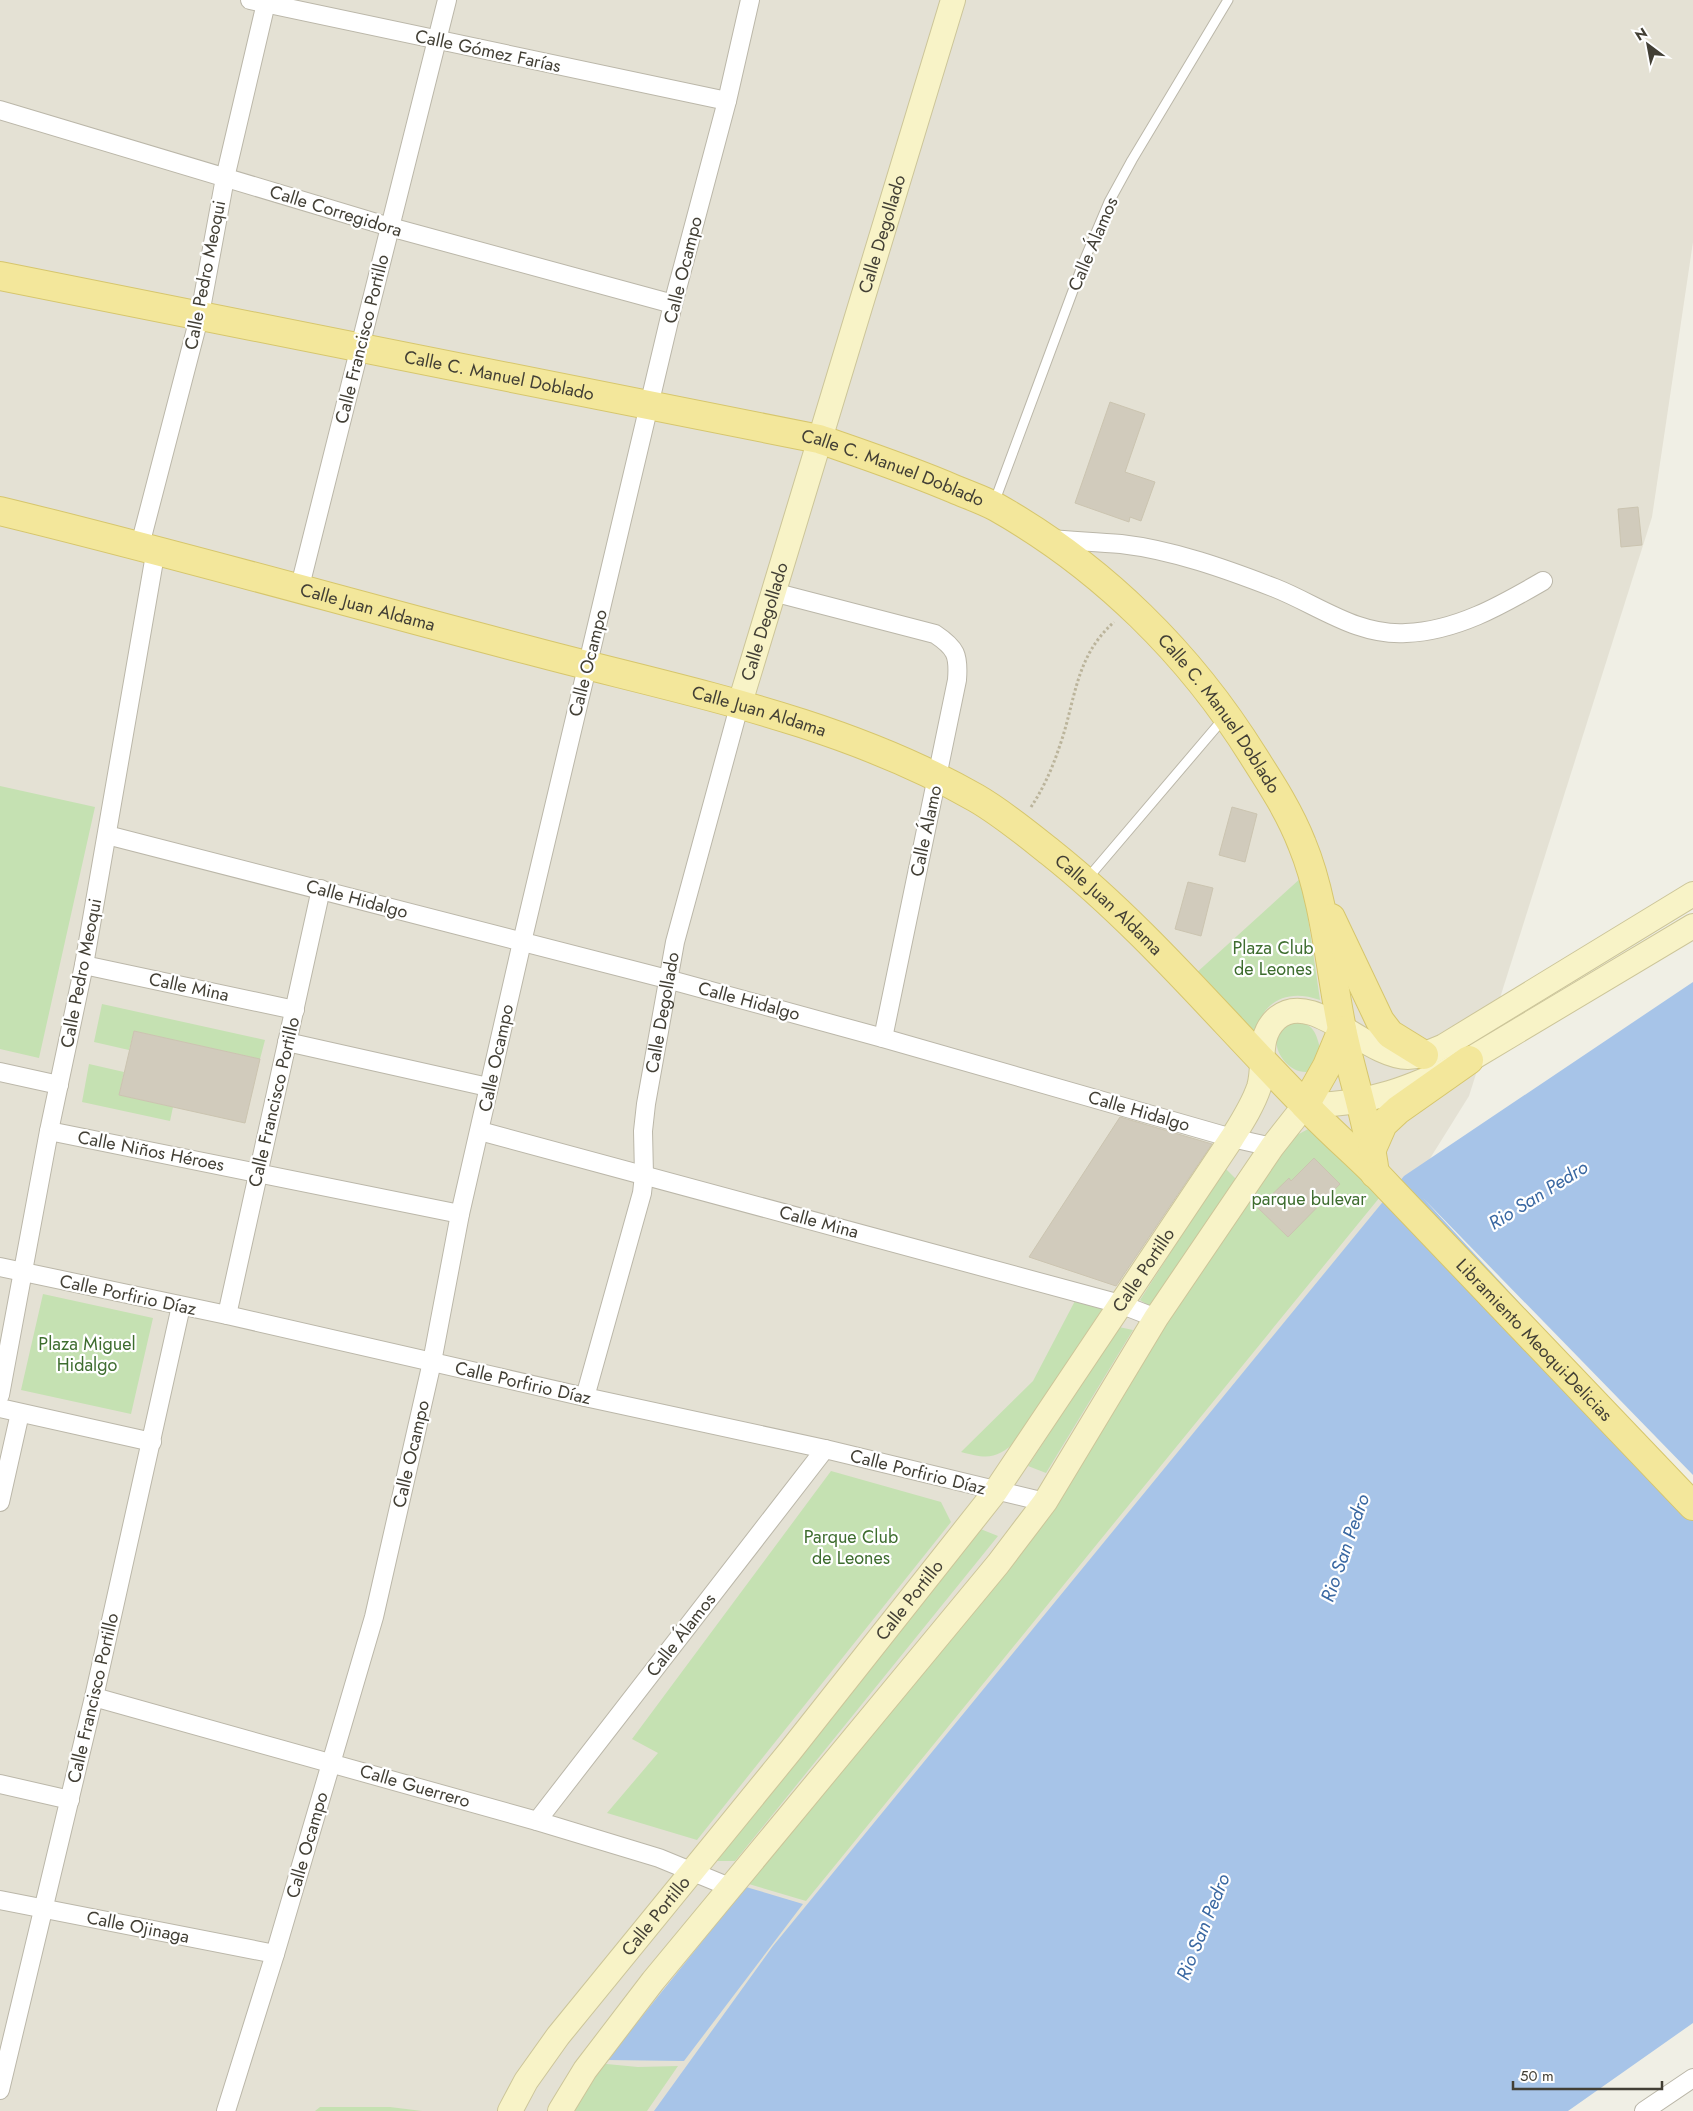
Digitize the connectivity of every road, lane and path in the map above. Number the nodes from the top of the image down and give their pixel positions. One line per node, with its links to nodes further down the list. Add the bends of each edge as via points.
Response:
1 (447, 0): 7 (street, Calle Francisco Portillo)
2 (750, 0): 8 (street, Calle Ocampo)
3 (953, 0): 17 (street, Calle Degollado)
4 (1228, 0): 18 (lane, Calle Álamos, via 1109,202)
5 (258, 2): 6 (street, Calle Gómez Farías); 10 (street, Calle Pedro Meoqui)
6 (290, 4): 7 (street, Calle Gómez Farías)
7 (437, 40): 8 (street, Calle Gómez Farías); 11 (street, Calle Francisco Portillo)
8 (727, 101): 13 (street, Calle Ocampo)
9 (0, 110): 10 (street, Calle Corregidora)
10 (225, 178): 11 (street, Calle Corregidora); 14 (street, Calle Pedro Meoqui)
11 (390, 227): 13 (street, Calle Corregidora); 15 (street, Calle Francisco Portillo)
12 (0, 276): 14 (main road, Calle C. Manuel Doblado)
13 (674, 304): 16 (street, Calle Ocampo)
14 (200, 314): 15 (main road, Calle C. Manuel Doblado); 21 (street, Calle Pedro Meoqui)
15 (361, 347): 16 (main road, Calle C. Manuel Doblado); 23 (street, Calle Francisco Portillo)
16 (651, 405): 17 (main road, Calle C. Manuel Doblado); 26 (street, Calle Ocampo)
17 (819, 439): 18 (main road, Calle C. Manuel Doblado, via 912,471); 24 (street, Calle Degollado)
18 (993, 506): 20 (main road, Calle C. Manuel Doblado)
19 (0, 510): 21 (main road, Calle Juan Aldama)
20 (1046, 539): 22 (street, via 1123,544 1170,553 1276,588 1320,611 1363,628 1404,634 1438,630 1492,610); 25 (main road, Calle C. Manuel Doblado, via 1082,564)
21 (148, 547): 23 (main road, Calle Juan Aldama); 31 (street, Calle Pedro Meoqui)
22 (1543, 582)
23 (299, 590): 26 (main road, Calle Juan Aldama)
24 (773, 592): 27 (street, Calle Degollado); 29 (street, Calle Álamo, via 934,634 954,651 958,661 957,680)
25 (1131, 606): 28 (main road, Calle C. Manuel Doblado, via 1185,661); 30 (path, via 1104,631 1088,653 1076,682 1060,747 1042,790)
26 (587, 666): 27 (main road, Calle Juan Aldama); 37 (street, Calle Ocampo)
27 (740, 703): 29 (main road, Calle Juan Aldama, via 856,743); 39 (street, Calle Degollado)
28 (1227, 714): 32 (lane); 33 (main road, Calle C. Manuel Doblado, via 1281,798 1303,844)
29 (937, 777): 30 (main road, Calle Juan Aldama, via 980,800); 42 (street, Calle Álamo)
30 (1018, 827): 32 (main road, Calle Juan Aldama)
31 (108, 835): 34 (street, Calle Hidalgo); 38 (street, Calle Pedro Meoqui)
32 (1086, 880): 45 (main road, Calle Juan Aldama, via 1142,933)
33 (1315, 882): 41 (main road, Calle C. Manuel Doblado); 44 (main road, via 1380,1021 1390,1034)
34 (322, 889): 37 (street, Calle Hidalgo); 40 (street, Calle Francisco Portillo)
35 (1693, 894): 44 (street, via 1444,1046)
36 (1693, 926): 46 (street)
37 (522, 942): 39 (street, Calle Hidalgo); 49 (street, Calle Ocampo)
38 (84, 965): 40 (street, Calle Mina); 48 (street, Calle Pedro Meoqui)
39 (667, 979): 42 (street, Calle Hidalgo); 58 (street, Calle Degollado, via 646,1104 642,1151)
40 (295, 1010): 43 (street, Calle Francisco Portillo)
41 (1342, 1030): 44 (street, Calle Portillo, via 1392,1055); 45 (street, Calle Portillo, via 1313,1012 1285,1013 1268,1028 1263,1040); 50 (main road, Calle C. Manuel Doblado); 51 (main road, via 1327,1066)
42 (883, 1038): 54 (street, Calle Hidalgo)
43 (287, 1042): 49 (street); 57 (street, Calle Francisco Portillo)
44 (1424, 1055)
45 (1262, 1060): 51 (main road, Calle Juan Aldama); 54 (street, Calle Portillo, via 1259,1088)
46 (1469, 1060): 50 (street, via 1442,1073); 56 (main road, via 1383,1124)
47 (0, 1072): 48 (street)
48 (59, 1085): 52 (street, Calle Pedro Meoqui)
49 (488, 1087): 53 (street, Calle Ocampo)
50 (1359, 1102): 51 (street, via 1334,1106); 56 (main road, Calle C. Manuel Doblado)
51 (1304, 1105): 55 (street); 56 (main road, Calle Juan Aldama)
52 (49, 1131): 57 (street, Calle Niños Héroes); 61 (street, Calle Pedro Meoqui)
53 (480, 1131): 58 (street, Calle Mina); 59 (street, Calle Ocampo)
54 (1232, 1138): 55 (street, Calle Hidalgo); 62 (street, Calle Portillo)
55 (1272, 1147): 65 (street)
56 (1376, 1168): 76 (main road, Libramiento Meoqui-Delicias)
57 (258, 1173): 59 (street, Calle Niños Héroes); 64 (street, Calle Francisco Portillo)
58 (644, 1175): 62 (street, Calle Mina); 68 (street, Calle Degollado, via 638,1209)
59 (460, 1214): 66 (street, Calle Ocampo)
60 (0, 1267): 61 (street, Calle Porfirio Díaz)
61 (22, 1272): 63 (street, Calle Porfirio Díaz); 67 (street, Calle Pedro Meoqui)
62 (1120, 1304): 65 (street, Calle Mina); 73 (street, Calle Portillo)
63 (181, 1306): 64 (street, Calle Porfirio Díaz); 71 (street, Calle Francisco Portillo)
64 (227, 1315): 66 (street, Calle Porfirio Díaz)
65 (1156, 1318): 75 (street)
66 (432, 1362): 68 (street, Calle Porfirio Díaz); 78 (street, Calle Ocampo, via 374,1617)
67 (0, 1395)
68 (585, 1397): 72 (street, Calle Porfirio Díaz)
69 (0, 1408): 70 (street)
70 (20, 1413): 71 (street); 74 (street)
71 (152, 1442): 77 (street, Calle Francisco Portillo)
72 (825, 1449): 73 (street, Calle Porfirio Díaz); 81 (street, Calle Álamos)
73 (995, 1492): 75 (street, Calle Porfirio Díaz); 82 (street, Calle Portillo, via 791,1750)
74 (0, 1502)
75 (1045, 1502): 83 (street, via 992,1572)
76 (1693, 1506)
77 (94, 1697): 78 (street, Calle Guerrero); 80 (street, Calle Francisco Portillo)
78 (331, 1762): 81 (street, Calle Guerrero); 86 (street, Calle Ocampo)
79 (0, 1784): 80 (street)
80 (70, 1800): 85 (street, Calle Francisco Portillo)
81 (537, 1821): 82 (street, Calle Guerrero)
82 (691, 1870): 83 (street, Calle Guerrero); 90 (street, Calle Portillo, via 558,2036 526,2081)
83 (732, 1888): 91 (street, via 653,1981 596,2055)
84 (0, 1900): 85 (street, Calle Ojinaga)
85 (43, 1909): 86 (street, Calle Ojinaga); 88 (street, Calle Francisco Portillo)
86 (275, 1954): 89 (street, Calle Ocampo)
87 (1693, 2078): 92 (street)
88 (0, 2090)
89 (226, 2111)
90 (510, 2111)
91 (560, 2111)
92 (1644, 2111)

